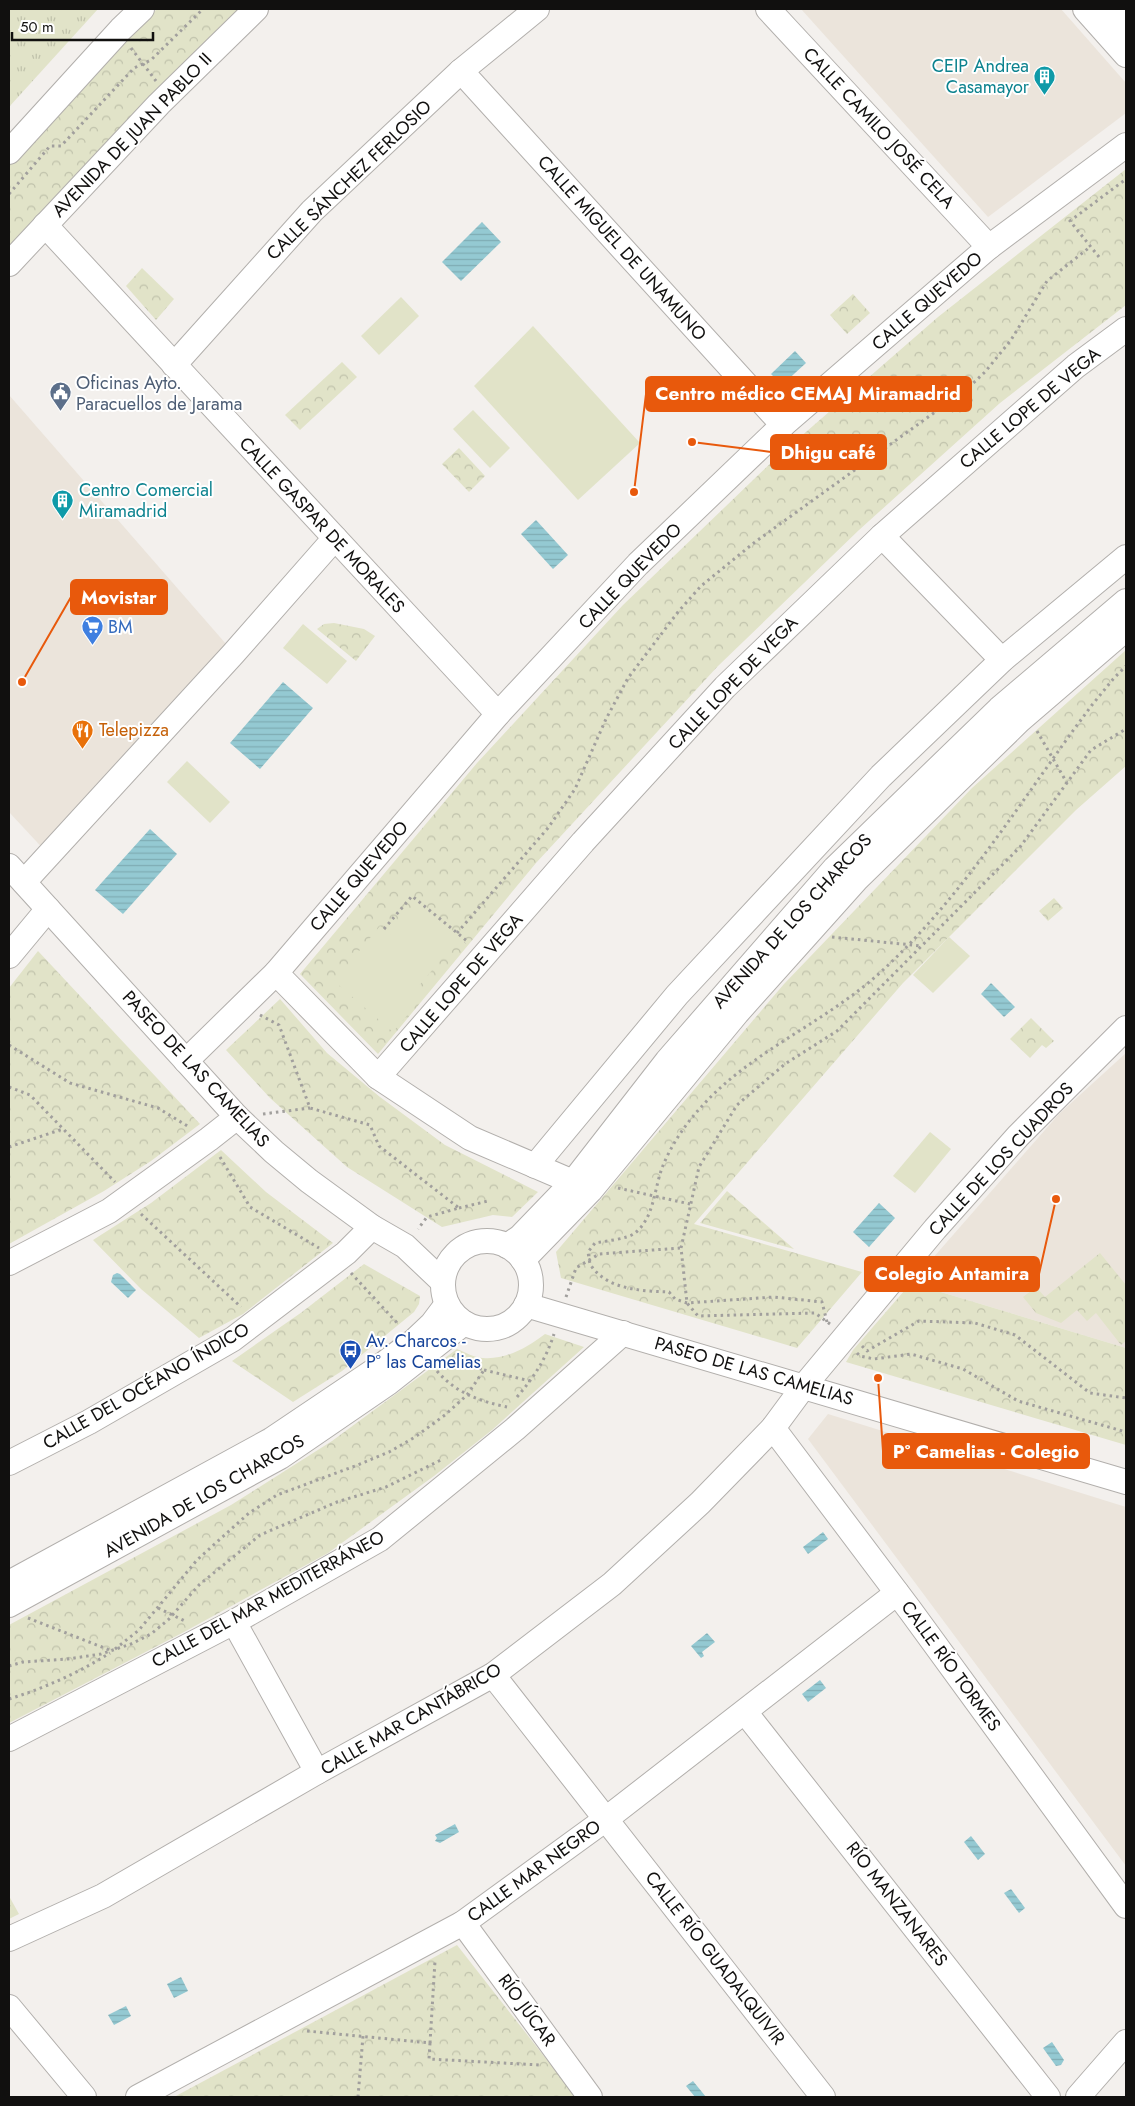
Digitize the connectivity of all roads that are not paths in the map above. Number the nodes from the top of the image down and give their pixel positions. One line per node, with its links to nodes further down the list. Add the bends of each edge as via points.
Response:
1 (142, 9): 11 (street)
2 (256, 9): 12 (street, AVENIDA DE JUAN PABLO II, via 159,104)
3 (537, 9): 9 (street, CALLE SÁNCHEZ FERLOSIO)
4 (768, 9): 13 (street, CALLE CAMILO JOSÉ CELA)
5 (1085, 9): 8 (street)
6 (1111, 9): 7 (street)
7 (1126, 26)
8 (1126, 55)
9 (461, 71): 16 (street, CALLE SÁNCHEZ FERLOSIO, via 312,211); 17 (street, CALLE MIGUEL DE UNAMUNO)
10 (1126, 145): 13 (street, CALLE QUEVEDO)
11 (9, 152)
12 (45, 225): 14 (street, AVENIDA DE JUAN PABLO II); 16 (street, CALLE GASPAR DE MORALES)
13 (989, 247): 17 (street, CALLE QUEVEDO)
14 (9, 264)
15 (1126, 329): 18 (street, CALLE LOPE DE VEGA, via 1076,366)
16 (174, 365): 19 (street, CALLE GASPAR DE MORALES)
17 (783, 425): 24 (street, CALLE QUEVEDO, via 638,564)
18 (882, 536): 23 (street); 31 (street, CALLE LOPE DE VEGA, via 725,687 583,842)
19 (335, 538): 24 (street, CALLE GASPAR DE MORALES); 25 (street, via 233,654)
20 (1126, 556): 23 (street, AVENIDA DE LOS CHARCOS)
21 (1126, 601): 34 (street, AVENIDA DE LOS CHARCOS, via 999,708 835,868 667,1061)
22 (1126, 629): 37 (street, AVENIDA DE LOS CHARCOS, via 1019,721 856,880 737,1013 598,1180)
23 (1002, 660): 33 (street, AVENIDA DE LOS CHARCOS, via 881,776 755,910 677,995)
24 (498, 714): 28 (street, CALLE QUEVEDO)
25 (16, 874): 26 (street, PASEO DE LAS CAMELIAS)
26 (48, 909): 27 (street); 30 (street, PASEO DE LAS CAMELIAS)
27 (9, 956)
28 (276, 973): 30 (street, CALLE QUEVEDO); 31 (street)
29 (1126, 1028): 46 (street, CALLE DE LOS CUADROS, via 1018,1136 842,1337)
30 (186, 1061): 32 (street, PASEO DE LAS CAMELIAS)
31 (378, 1078): 33 (street, via 470,1138)
32 (237, 1117): 35 (street, PASEO DE LAS CAMELIAS, via 309,1181); 39 (street, via 109,1211)
33 (535, 1166): 34 (street)
34 (573, 1182): 37 (street, AVENIDA DE LOS CHARCOS, via 520,1237)
35 (372, 1227): 36 (street, PASEO DE LAS CAMELIAS); 48 (street, CALLE DEL OCÉANO ÍNDICO, via 338,1259 233,1339 89,1422)
36 (404, 1246): 38 (street); 40 (street)
37 (515, 1253): 38 (street, via 494,1241 481,1241); 41 (street, via 530,1277)
38 (454, 1255): 40 (street, via 445,1271)
39 (9, 1262)
40 (445, 1293): 43 (street, via 451,1312); 45 (street, AVENIDA DE LOS CHARCOS)
41 (528, 1298): 42 (street, PASEO DE LAS CAMELIAS); 43 (street, via 512,1321 500,1327 486,1329)
42 (562, 1308): 44 (street, PASEO DE LAS CAMELIAS); 46 (street, PASEO DE LAS CAMELIAS)
43 (464, 1323): 45 (street, AVENIDA DE LOS CHARCOS)
44 (623, 1333): 46 (street, PASEO DE LAS CAMELIAS); 54 (street, CALLE DEL MAR MEDITERRÁNEO, via 515,1429 380,1539)
45 (422, 1348): 51 (street, AVENIDA DE LOS CHARCOS, via 378,1368 271,1440); 53 (street, AVENIDA DE LOS CHARCOS, via 388,1383 280,1457)
46 (809, 1381): 47 (street, CALLE MAR CANTÁBRICO); 49 (street, PASEO DE LAS CAMELIAS); 50 (street, PASEO DE LAS CAMELIAS)
47 (773, 1428): 52 (street, CALLE RÍO TORMES); 55 (street, CALLE MAR CANTÁBRICO, via 700,1503 612,1584)
48 (9, 1463)
49 (1126, 1467)
50 (1126, 1482)
51 (9, 1583)
52 (897, 1593): 56 (street, CALLE MAR NEGRO); 60 (street, CALLE RÍO TORMES)
53 (17, 1611)
54 (234, 1622): 57 (street, CALLE DEL MAR MEDITERRÁNEO); 58 (street)
55 (493, 1675): 58 (street, CALLE MAR CANTÁBRICO); 59 (street, CALLE RÍO GUADALQUIVIR)
56 (745, 1712): 59 (street, CALLE MAR NEGRO); 69 (street, RÍO MANZANARES)
57 (9, 1739)
58 (316, 1772): 62 (street, CALLE MAR CANTÁBRICO, via 103,1896)
59 (606, 1819): 61 (street, CALLE MAR NEGRO); 68 (street, CALLE RÍO GUADALQUIVIR)
60 (1126, 1906)
61 (463, 1923): 66 (street, CALLE MAR NEGRO); 67 (street, RÍO JÚCAR)
62 (9, 1939)
63 (9, 2007): 65 (street)
64 (1126, 2042): 70 (street)
65 (84, 2097)
66 (138, 2097)
67 (590, 2097)
68 (823, 2097)
69 (1048, 2097)
70 (1078, 2097)

